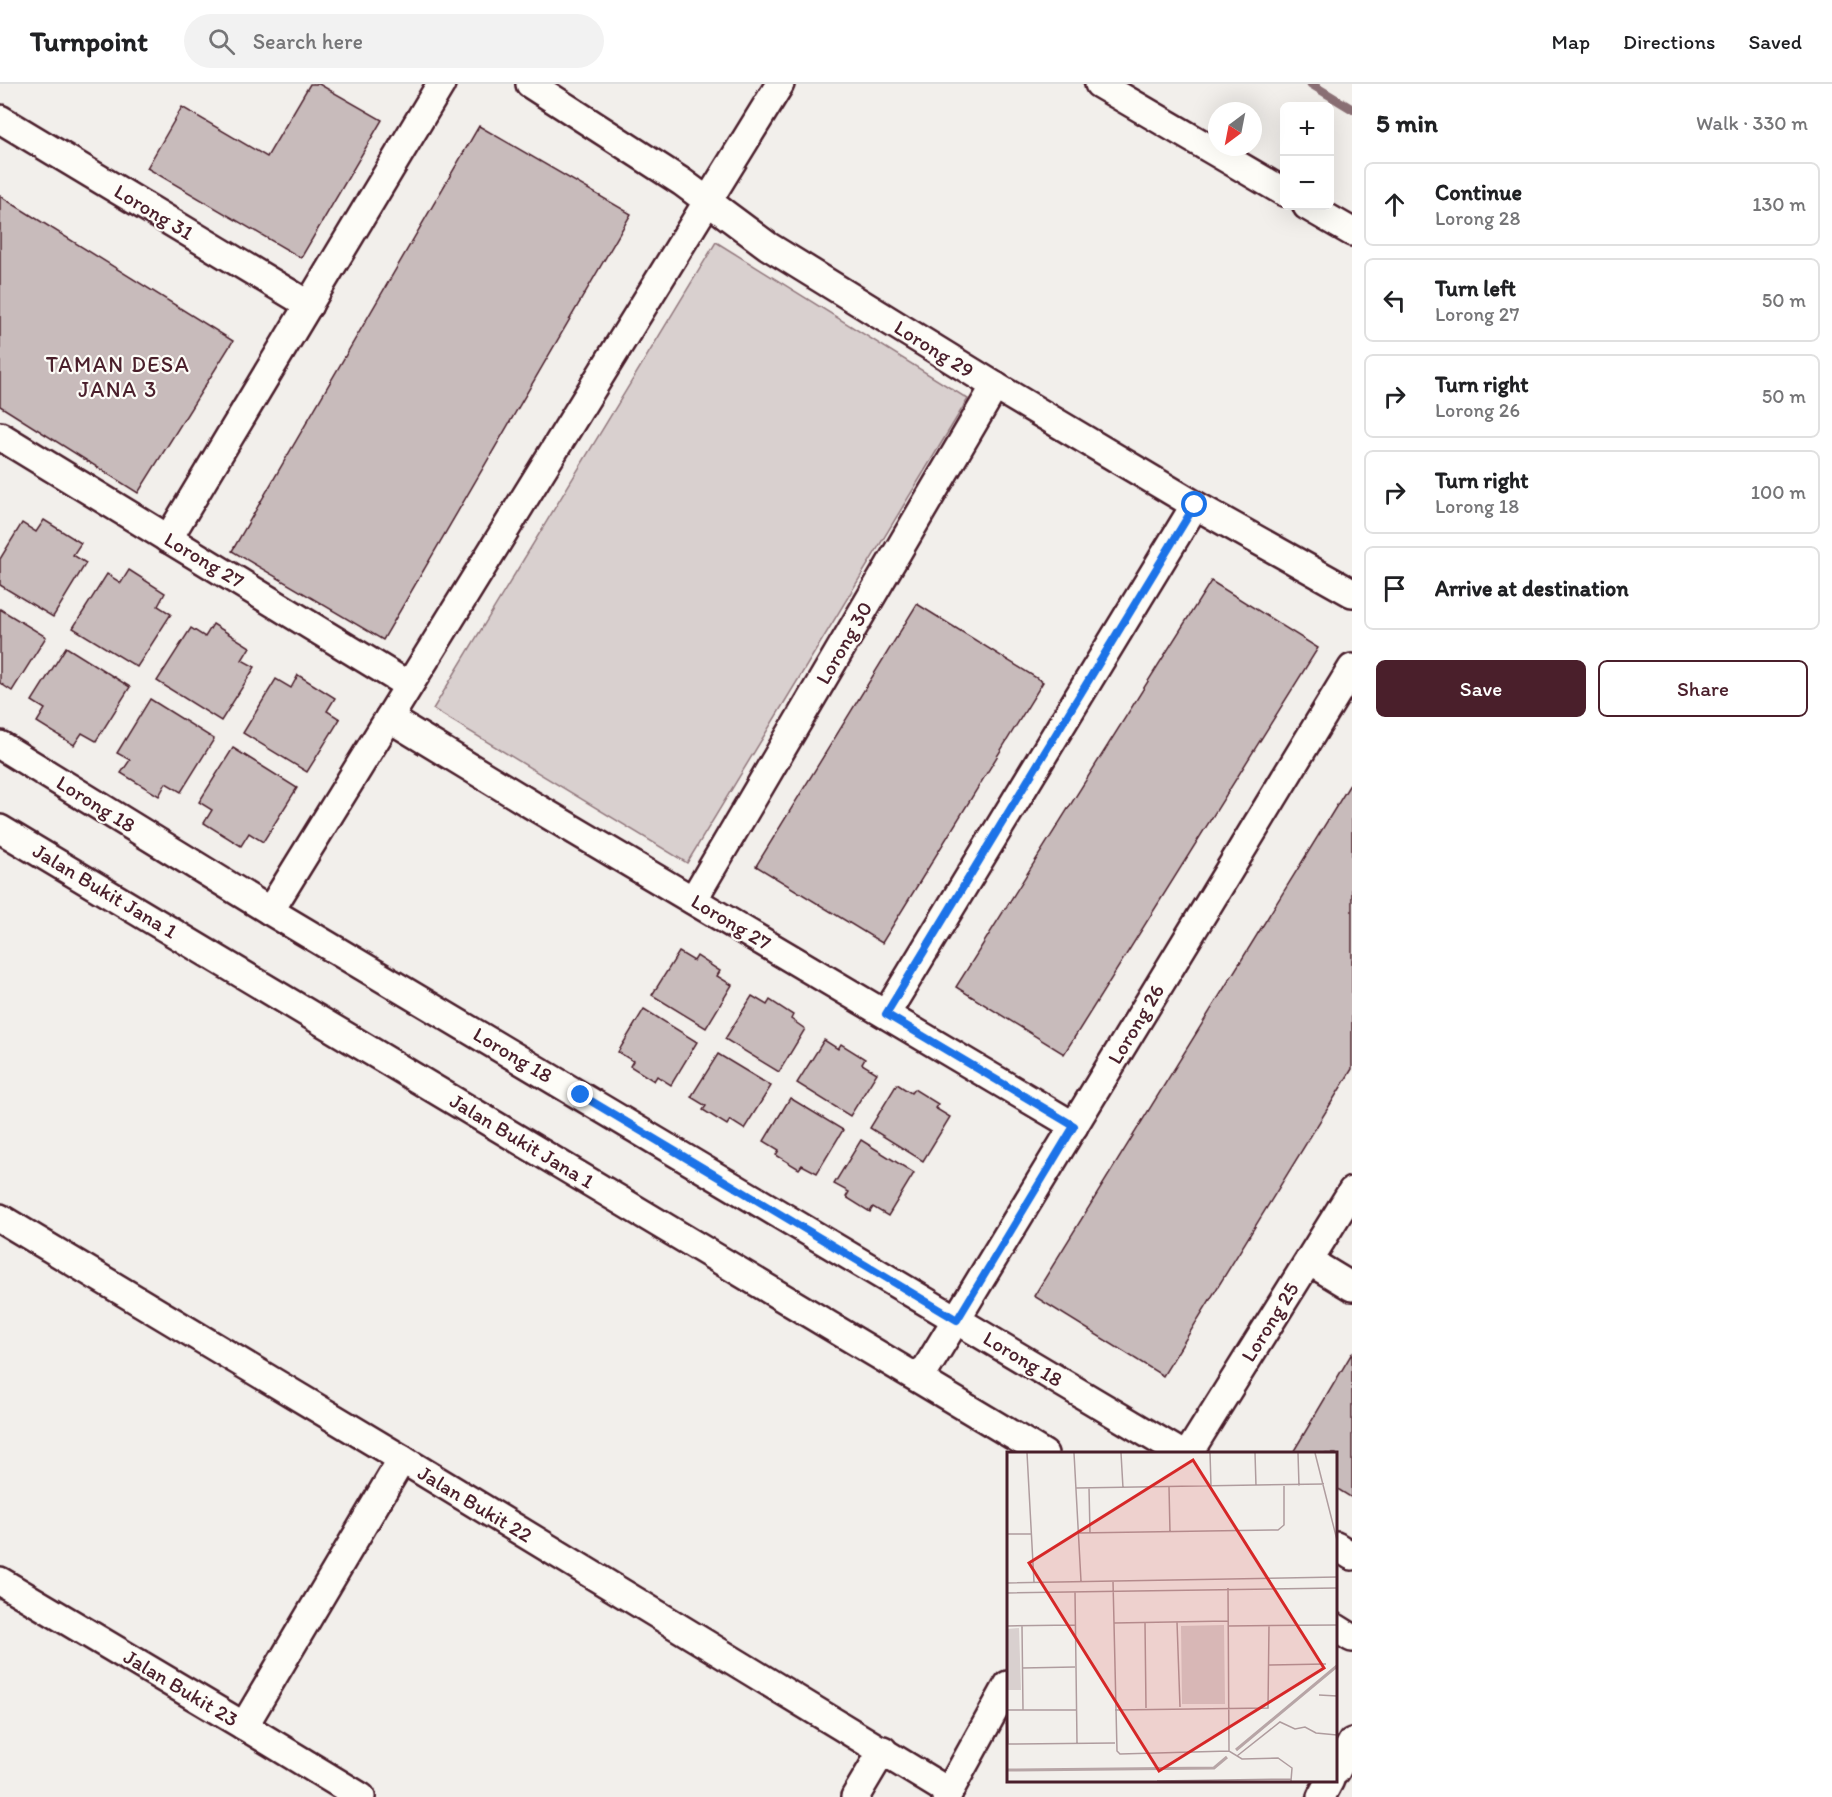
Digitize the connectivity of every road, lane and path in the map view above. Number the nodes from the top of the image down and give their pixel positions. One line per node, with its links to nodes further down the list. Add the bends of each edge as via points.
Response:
1 (441, 84): 10 (street)
2 (530, 84): 7 (street, Lorong 29)
3 (780, 84): 7 (street)
4 (1100, 84): 6 (street)
5 (0, 119): 10 (street, Lorong 31)
6 (1280, 190)
7 (708, 200): 11 (street, Lorong 29, via 768,246); 17 (street)
8 (1314, 210): 9 (street)
9 (1352, 232)
10 (309, 305): 14 (street)
11 (995, 386): 13 (street, Lorong 29); 21 (street, Lorong 30)
12 (0, 436): 14 (street, Lorong 27)
13 (1195, 505): 15 (street, Lorong 29); 23 (street)
14 (168, 539): 17 (street, Lorong 27)
15 (1352, 593)
16 (1352, 668): 24 (street, Lorong 26)
17 (408, 685): 18 (street)
18 (389, 718): 21 (street, Lorong 27); 22 (street)
19 (0, 745): 22 (street, Lorong 18)
20 (0, 829): 30 (street, Jalan Bukit Jana 1)
21 (693, 900): 23 (street, Lorong 27)
22 (270, 911): 29 (street, Lorong 18)
23 (886, 1014): 24 (street, Lorong 27)
24 (1074, 1126): 29 (street, Lorong 26)
25 (1352, 1191): 27 (street, Lorong 25)
26 (0, 1218): 34 (street, Jalan Bukit 22)
27 (1309, 1261): 28 (street); 33 (street, Lorong 25)
28 (1352, 1287)
29 (957, 1320): 30 (street, Lorong 26); 32 (street, Lorong 18)
30 (920, 1379): 31 (street, Jalan Bukit Jana 1)
31 (1041, 1452)
32 (1179, 1452)
33 (1189, 1452)
34 (402, 1460): 41 (street); 43 (street, Jalan Bukit 22)
35 (1337, 1547): 36 (street)
36 (1352, 1557)
37 (0, 1581): 41 (street, Jalan Bukit 23)
38 (1337, 1629): 39 (street)
39 (1352, 1638)
40 (1007, 1687): 46 (street)
41 (244, 1726): 47 (street, Jalan Bukit 23)
42 (1352, 1742): 44 (street)
43 (883, 1750): 46 (street, Jalan Bukit 22); 48 (street)
44 (1337, 1768)
45 (1329, 1782): 49 (street)
46 (947, 1794)
47 (361, 1797)
48 (855, 1797)
49 (1321, 1797)

